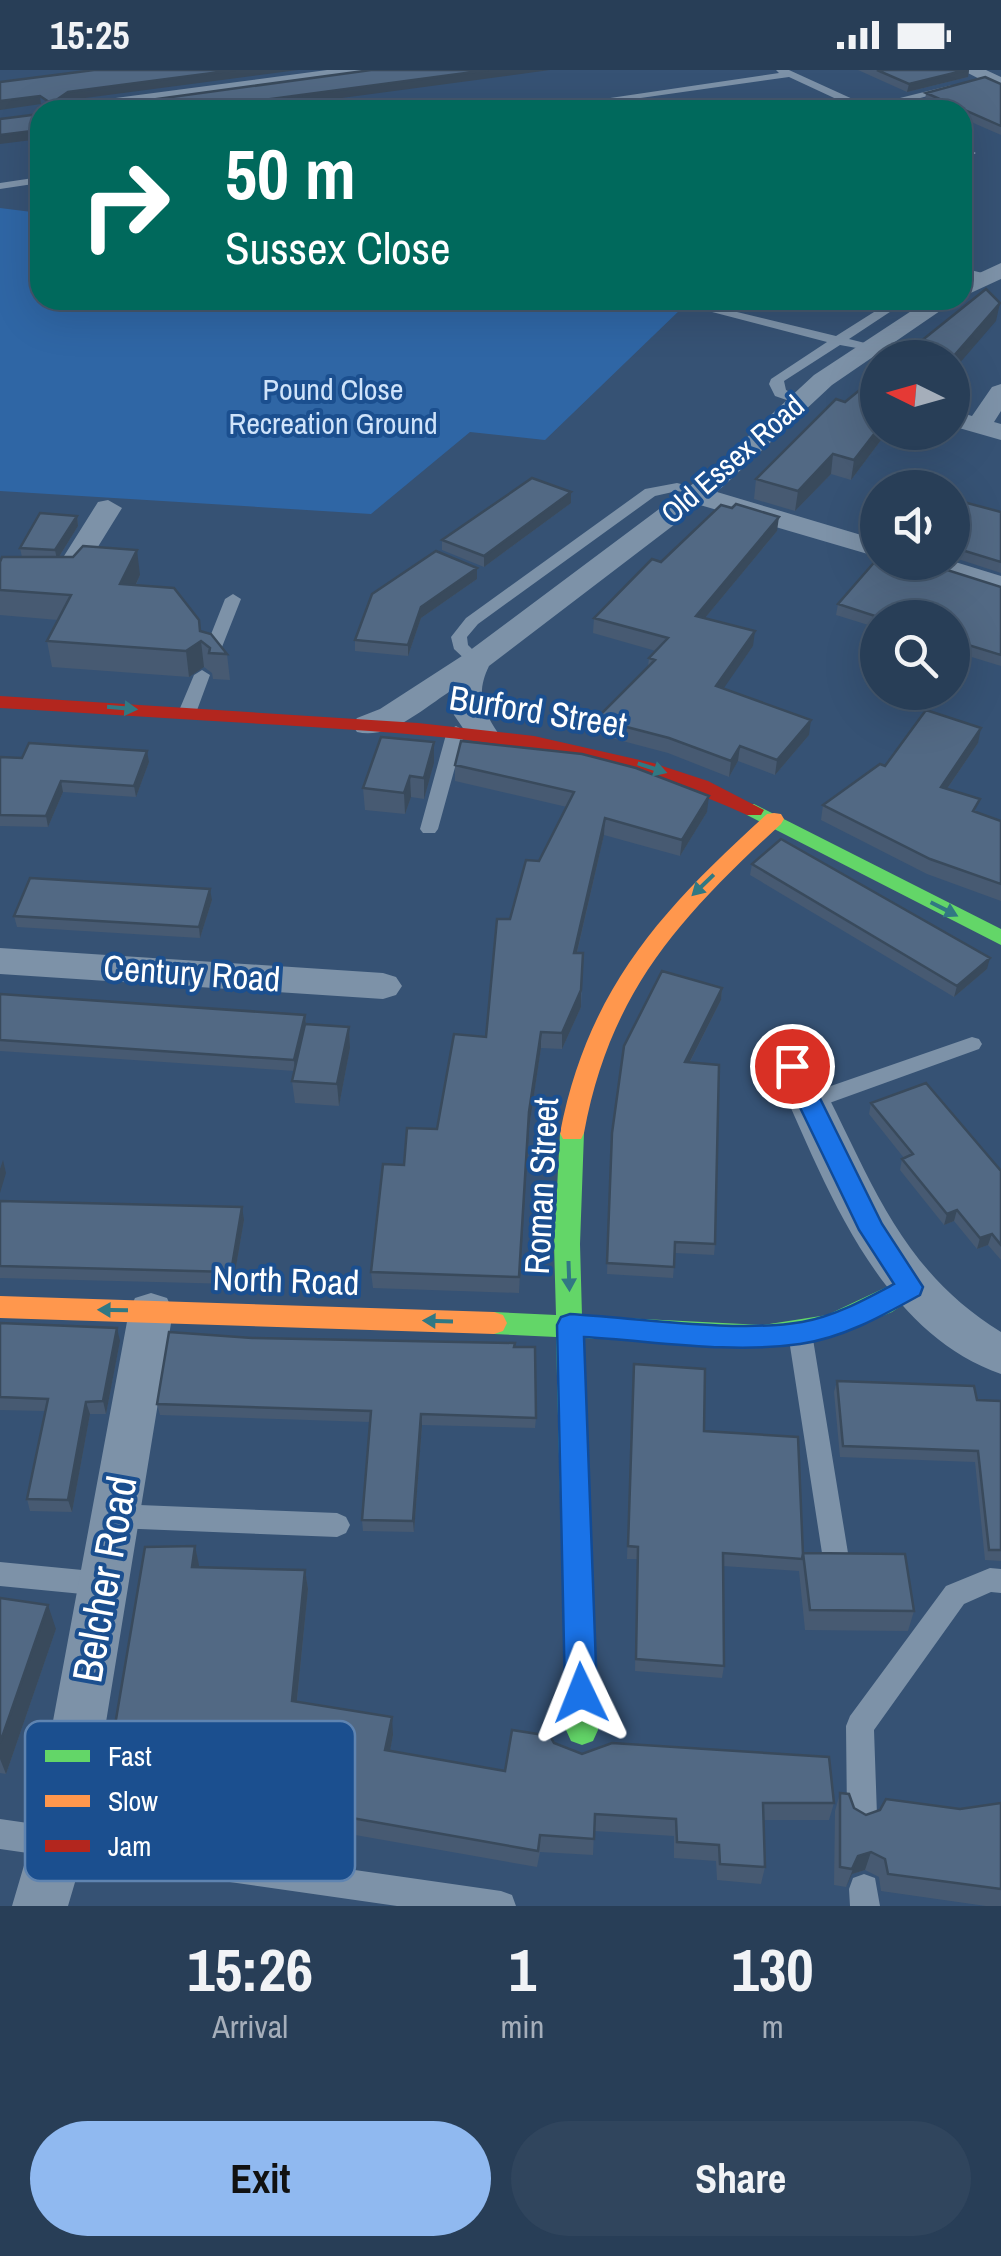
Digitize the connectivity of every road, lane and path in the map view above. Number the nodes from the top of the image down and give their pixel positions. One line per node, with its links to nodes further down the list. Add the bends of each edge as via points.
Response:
1 (370, 70): 4 (street)
2 (786, 72): 5 (lane); 6 (lane)
3 (987, 78): 7 (lane)
4 (145, 100)
5 (600, 100)
6 (846, 100)
7 (905, 100)
8 (30, 182): 9 (lane)
9 (0, 186)
10 (995, 273): 11 (street)
11 (972, 285)
12 (712, 310): 15 (lane)
13 (885, 310): 15 (lane)
14 (928, 310): 16 (street, Old Essex Road)
15 (834, 340): 17 (lane); 22 (lane, via 778,379 780,393)
16 (881, 340)
17 (860, 346)
18 (860, 354): 19 (street, Old Essex Road)
19 (824, 380): 20 (street); 22 (street, Old Essex Road)
20 (860, 390)
21 (1001, 392): 23 (street)
22 (798, 400): 24 (street, Old Essex Road)
23 (977, 425)
24 (699, 493): 26 (street); 32 (street, Old Essex Road)
25 (108, 508): 27 (street, via 68,573)
26 (860, 543)
27 (0, 570)
28 (970, 576): 29 (street)
29 (1001, 585)
30 (233, 598): 31 (lane)
31 (212, 652)
32 (476, 661): 36 (street, Old Essex Road); 37 (street, via 463,694)
33 (202, 675): 35 (lane)
34 (0, 698): 35 (street, Burford Street, one-way to 35)
35 (187, 713): 36 (street, Burford Street)
36 (368, 725): 37 (street, Burford Street)
37 (469, 732): 38 (street, Burford Street, one-way to 38, via 623,758); 39 (lane)
38 (774, 819): 40 (street, Burford Street, one-way to 40); 48 (street, Roman Street, one-way to 48, via 663,925 626,976 597,1034 572,1142)
39 (429, 829)
40 (1001, 938)
41 (0, 961): 42 (street, Century Road)
42 (383, 986)
43 (972, 1044): 44 (lane)
44 (801, 1084): 45 (street, via 872,1230)
45 (910, 1287): 49 (street, North Road, via 860,1316); 50 (street, via 942,1318)
46 (0, 1307): 47 (street, North Road, one-way to 46)
47 (151, 1310): 48 (street, North Road, one-way to 47); 51 (street, Belcher Road)
48 (570, 1325): 49 (street, North Road); 58 (street, Roman Street)
49 (800, 1333): 53 (lane)
50 (1001, 1355)
51 (115, 1516): 52 (lane); 56 (street, Belcher Road)
52 (337, 1526)
53 (835, 1553)
54 (0, 1574): 56 (lane)
55 (1001, 1582): 59 (lane, via 955,1595 860,1726)
56 (103, 1584): 57 (street, Belcher Road)
57 (79, 1721)
58 (582, 1730)
59 (862, 1815)
60 (0, 1834): 61 (lane)
61 (25, 1838)
62 (47, 1881): 64 (street, Belcher Road)
63 (322, 1881): 65 (lane)
64 (40, 1906)
65 (500, 1906)

